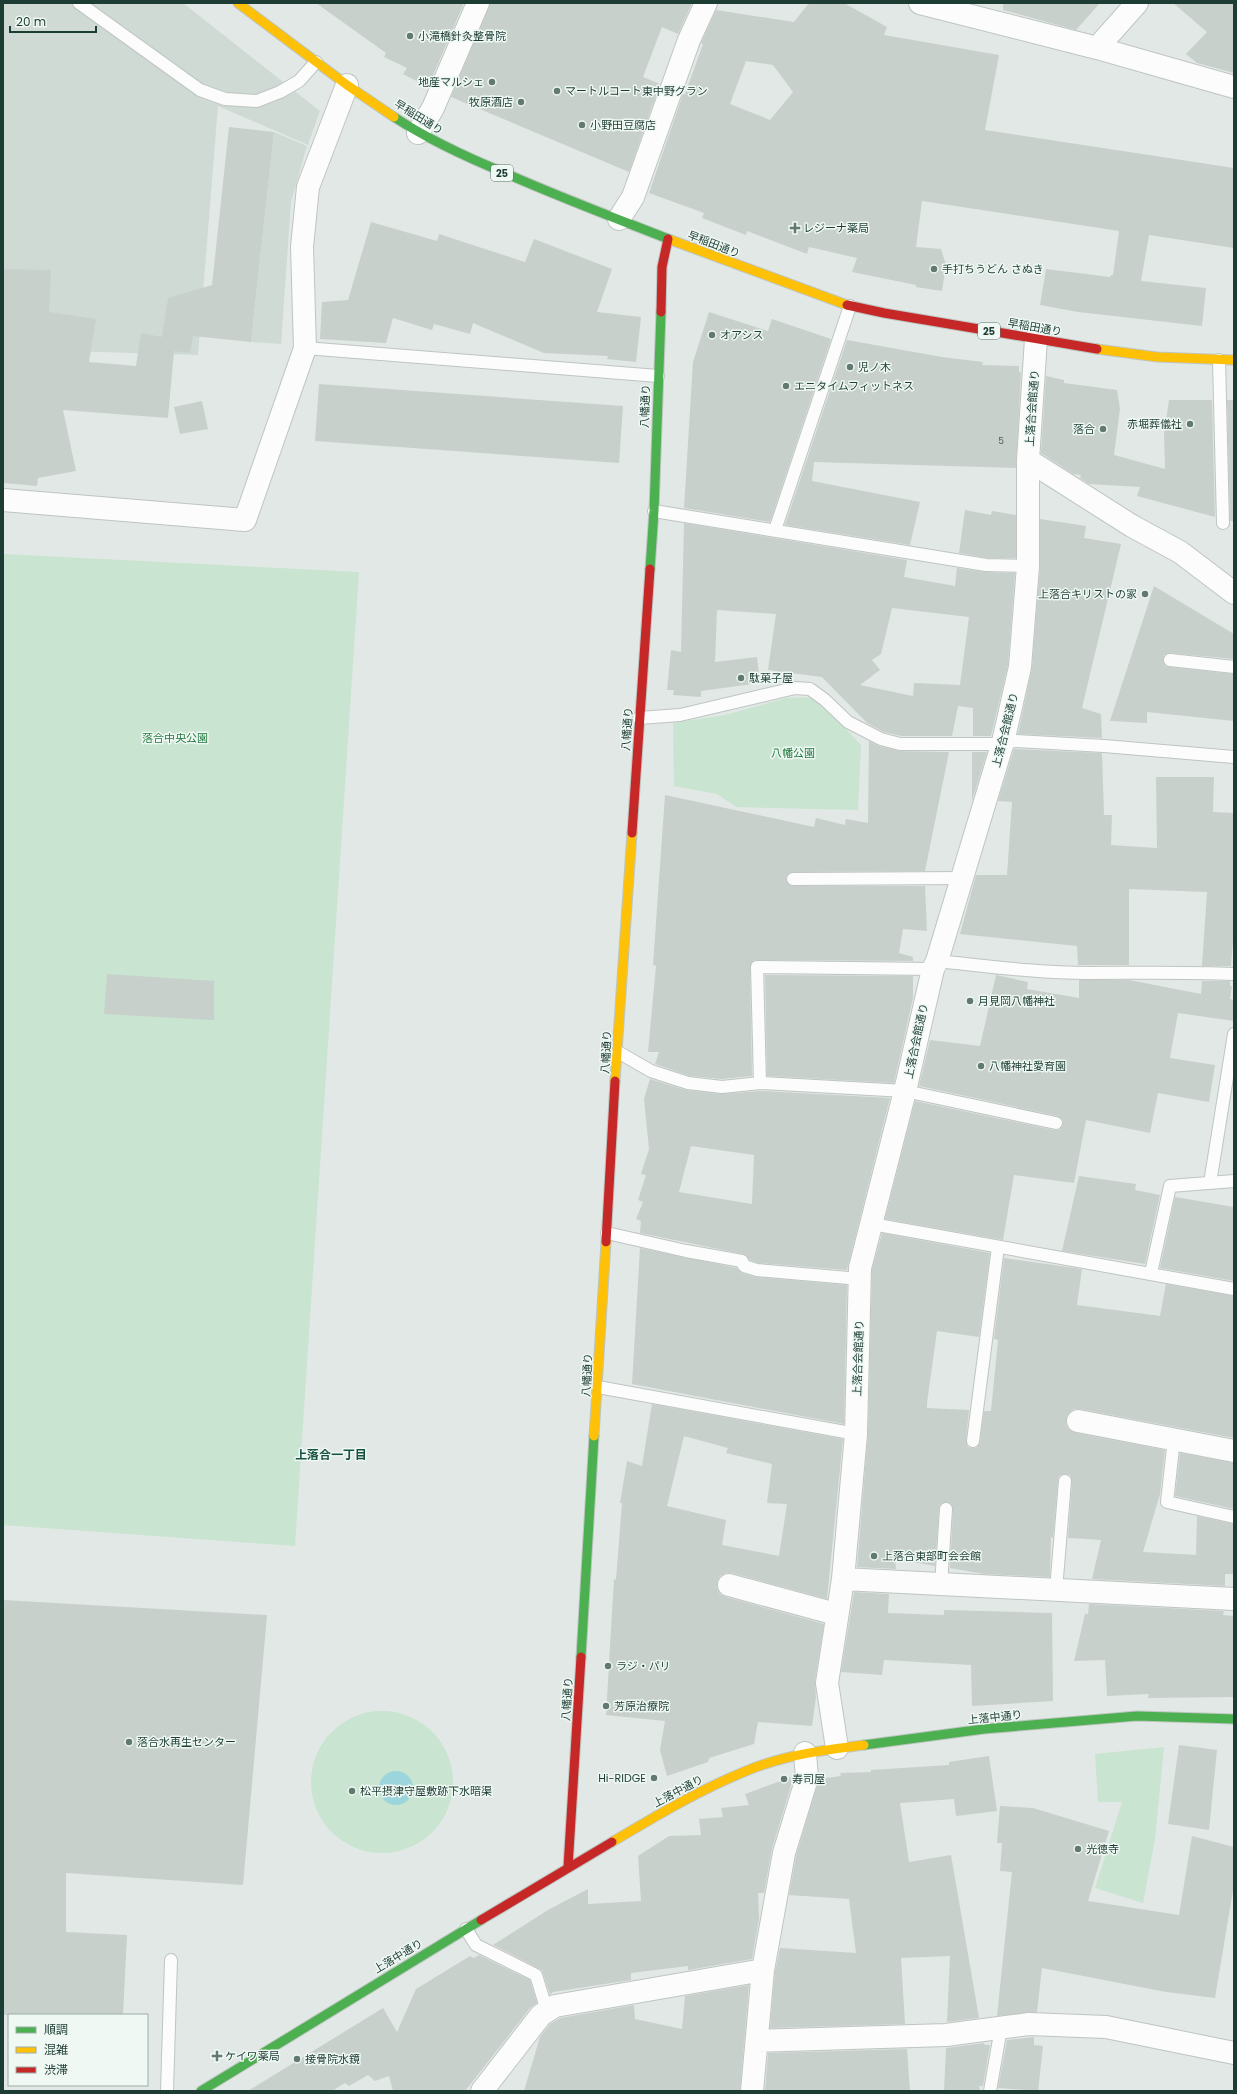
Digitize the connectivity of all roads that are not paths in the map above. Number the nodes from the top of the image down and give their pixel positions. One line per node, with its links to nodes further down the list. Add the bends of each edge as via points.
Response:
1 (79, 3): 8 (lane, via 200,90 225,98 257,101 280,92 299,81)
2 (238, 3): 8 (street, 早稲田通り / 25)
3 (478, 3): 11 (street, via 433,108)
4 (706, 3): 12 (street, via 633,197)
5 (920, 3): 7 (street)
6 (1137, 3): 7 (street)
7 (1097, 48): 10 (street)
8 (316, 62): 9 (street, 早稲田通り / 25)
9 (347, 85): 11 (street, 早稲田通り / 25); 16 (street, via 308,187 302,247)
10 (1234, 86)
11 (418, 133): 12 (street, 早稲田通り / 25, via 481,164)
12 (619, 219): 13 (street, 早稲田通り / 25)
13 (668, 239): 14 (street, 早稲田通り / 25); 19 (street, 八幡通り, via 662,267)
14 (850, 306): 15 (street, 早稲田通り / 25); 24 (lane)
15 (1036, 339): 17 (street, 早稲田通り / 25, via 1157,357); 20 (street, 上落合会館通り)
16 (305, 348): 19 (lane); 21 (street, via 245,520)
17 (1219, 360): 18 (street, 早稲田通り / 25); 23 (lane)
18 (1234, 360)
19 (658, 376): 22 (street, 八幡通り)
20 (1028, 460): 25 (street, 上落合会館通り); 26 (street, via 1132,526 1180,552)
21 (3, 500)
22 (654, 511): 24 (lane); 29 (street, 八幡通り)
23 (1223, 522)
24 (775, 530): 25 (lane, via 986,564)
25 (1028, 566): 30 (street, 上落合会館通り, via 1020,667)
26 (1234, 593)
27 (1170, 660): 28 (lane)
28 (1234, 666)
29 (639, 718): 30 (lane, via 680,716 795,688 810,689 848,722 881,739 900,744); 37 (street, 八幡通り)
30 (1003, 742): 31 (lane, via 1104,746); 32 (street, 上落合会館通り)
31 (1234, 757)
32 (963, 878): 33 (lane); 34 (street, 上落合会館通り)
33 (793, 879)
34 (935, 965): 35 (lane, via 1080,973); 38 (lane, via 757,967); 39 (street, 上落合会館通り)
35 (1234, 974)
36 (1234, 1034): 42 (lane)
37 (618, 1052): 38 (lane, via 651,1071 688,1083 722,1087); 44 (street, 八幡通り)
38 (760, 1083): 39 (lane)
39 (905, 1091): 40 (lane); 43 (street, 上落合会館通り)
40 (1056, 1122)
41 (1234, 1181): 42 (lane)
42 (1210, 1183): 46 (lane, via 1170,1186)
43 (872, 1224): 45 (lane); 47 (street, 上落合会館通り, via 860,1268)
44 (607, 1233): 47 (lane, via 742,1261 744,1266 757,1270); 49 (street, 八幡通り)
45 (998, 1247): 46 (lane); 53 (lane)
46 (1151, 1273): 48 (lane)
47 (860, 1279): 51 (street, 上落合会館通り)
48 (1234, 1289)
49 (598, 1387): 51 (lane); 67 (street, 八幡通り)
50 (1078, 1421): 52 (street)
51 (856, 1434): 58 (street, 上落合会館通り)
52 (1174, 1439): 54 (street); 57 (lane, via 1167,1502)
53 (972, 1441)
54 (1234, 1450)
55 (1065, 1481): 61 (lane)
56 (946, 1509): 59 (lane)
57 (1234, 1517)
58 (843, 1579): 59 (street); 63 (street, 上落合会館通り)
59 (942, 1584): 61 (street)
60 (729, 1585): 63 (street)
61 (1056, 1590): 62 (street)
62 (1234, 1599)
63 (836, 1614): 65 (street, 上落合会館通り, via 827,1683)
64 (1234, 1719): 65 (street, 上落中通り, via 1137,1716 984,1729)
65 (837, 1748): 66 (street, 上落中通り)
66 (805, 1753): 67 (street, 上落中通り, via 747,1770 688,1797); 70 (street, via 807,1778 784,1853)
67 (568, 1867): 68 (street, 上落中通り)
68 (466, 1929): 71 (lane, via 476,1945 536,1975); 75 (street, 上落中通り)
69 (171, 1960): 76 (lane)
70 (763, 1970): 71 (street, via 555,2006); 73 (street)
71 (547, 2011): 77 (street, via 541,2015)
72 (1001, 2028): 73 (street, via 946,2035); 74 (street, via 1029,2024 1106,2026); 79 (lane)
73 (757, 2041): 78 (street)
74 (1234, 2053)
75 (213, 2088)
76 (167, 2091)
77 (482, 2091)
78 (752, 2091)
79 (990, 2091)

